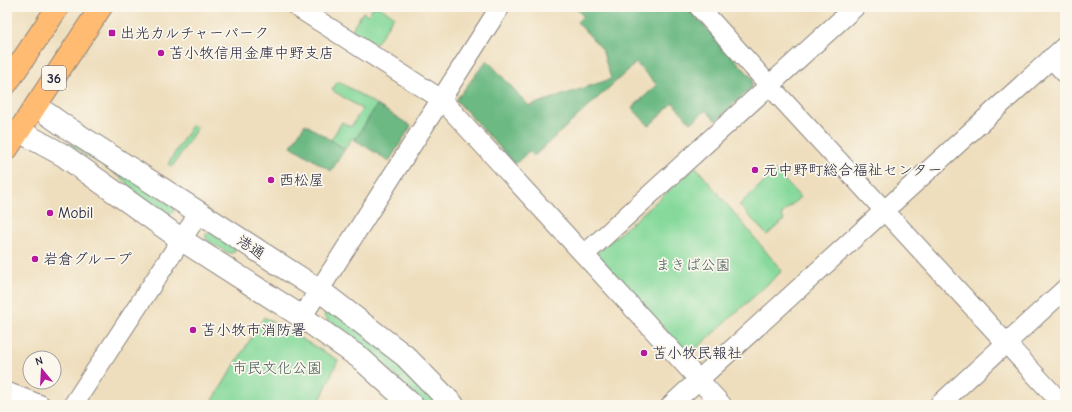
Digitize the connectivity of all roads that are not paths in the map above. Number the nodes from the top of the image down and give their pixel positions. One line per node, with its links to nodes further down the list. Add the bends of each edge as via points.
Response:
1 (58, 7): 10 (highway, 36)
2 (101, 7): 13 (highway, 36)
3 (297, 7): 7 (street)
4 (500, 7): 12 (street)
5 (699, 7): 11 (street)
6 (855, 7): 11 (street)
7 (318, 13): 12 (street)
8 (1058, 52): 9 (street); 15 (street)
9 (1065, 73)
10 (7, 84): 13 (highway)
11 (769, 86): 15 (street); 18 (street)
12 (441, 99): 18 (street); 19 (street)
13 (36, 106): 14 (highway, 36); 16 (street, 港通)
14 (11, 135): 17 (street, 港通, via 63,155)
15 (884, 210): 22 (street); 23 (street)
16 (199, 213): 17 (street); 19 (street, 港通)
17 (182, 240): 21 (street, 港通); 26 (street)
18 (585, 254): 23 (street)
19 (319, 290): 21 (street); 28 (street, 港通, via 405,356)
20 (1065, 290): 22 (street)
21 (302, 317): 27 (street, 港通, via 360,358)
22 (1007, 343): 31 (street); 32 (street)
23 (699, 379): 29 (street); 30 (street)
24 (8, 394): 25 (street)
25 (40, 405)
26 (73, 405)
27 (412, 405)
28 (453, 405)
29 (671, 405)
30 (722, 405)
31 (940, 405)
32 (1063, 405)

